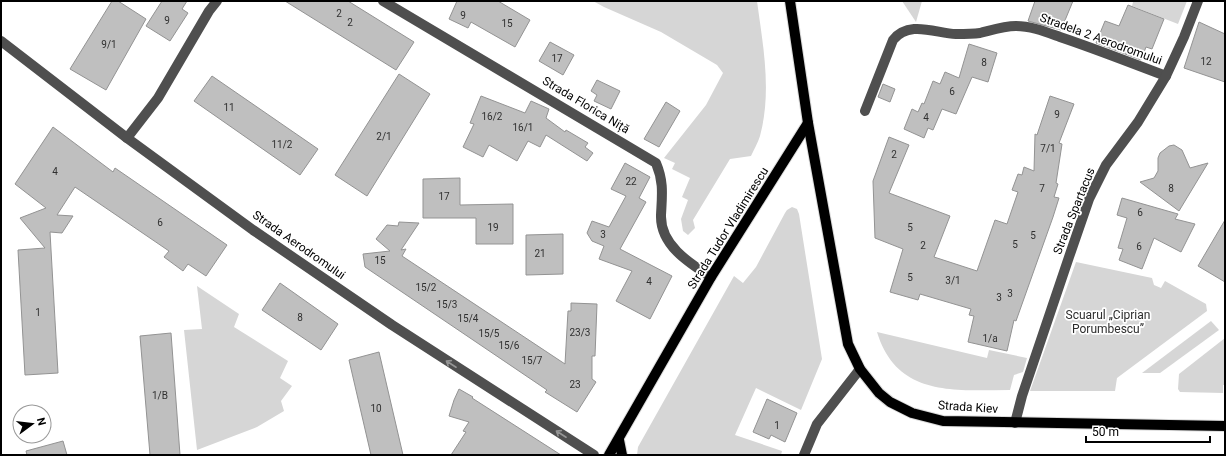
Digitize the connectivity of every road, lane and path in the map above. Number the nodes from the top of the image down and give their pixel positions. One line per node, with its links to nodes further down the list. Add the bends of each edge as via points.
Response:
1 (217, 1): 9 (street, via 158,98)
2 (383, 1): 10 (street, Strada Florica Niță, via 656,163 661,175 661,217 664,233 677,251 695,267)
3 (790, 1): 8 (main road)
4 (1198, 1): 6 (street, Strada Spartacus)
5 (1, 41): 9 (street, Strada Aerodromului)
6 (1166, 76): 7 (street, Stradela 2 Aerodromului, via 1027,27 1005,27 978,33 954,34 908,29 896,35 893,40); 12 (street, Strada Spartacus, via 1138,122 1106,165 1090,199)
7 (865, 111)
8 (808, 123): 10 (main road, Strada Tudor Vladimirescu); 11 (main road, Strada Kiev, via 843,322 848,344)
9 (127, 138): 15 (street, Strada Aerodromului, one-way to 9, via 392,325 253,230)
10 (712, 277): 14 (main road, Strada Tudor Vladimirescu)
11 (860, 369): 12 (main road, Strada Kiev, via 879,393 912,413 943,421); 18 (street, via 817,424)
12 (1015, 423): 13 (main road, Strada Kiev)
13 (1225, 426)
14 (618, 440): 16 (main road, Strada Tudor Vladimirescu); 17 (main road)
15 (594, 455)
16 (609, 455)
17 (622, 455)
18 (804, 455)

